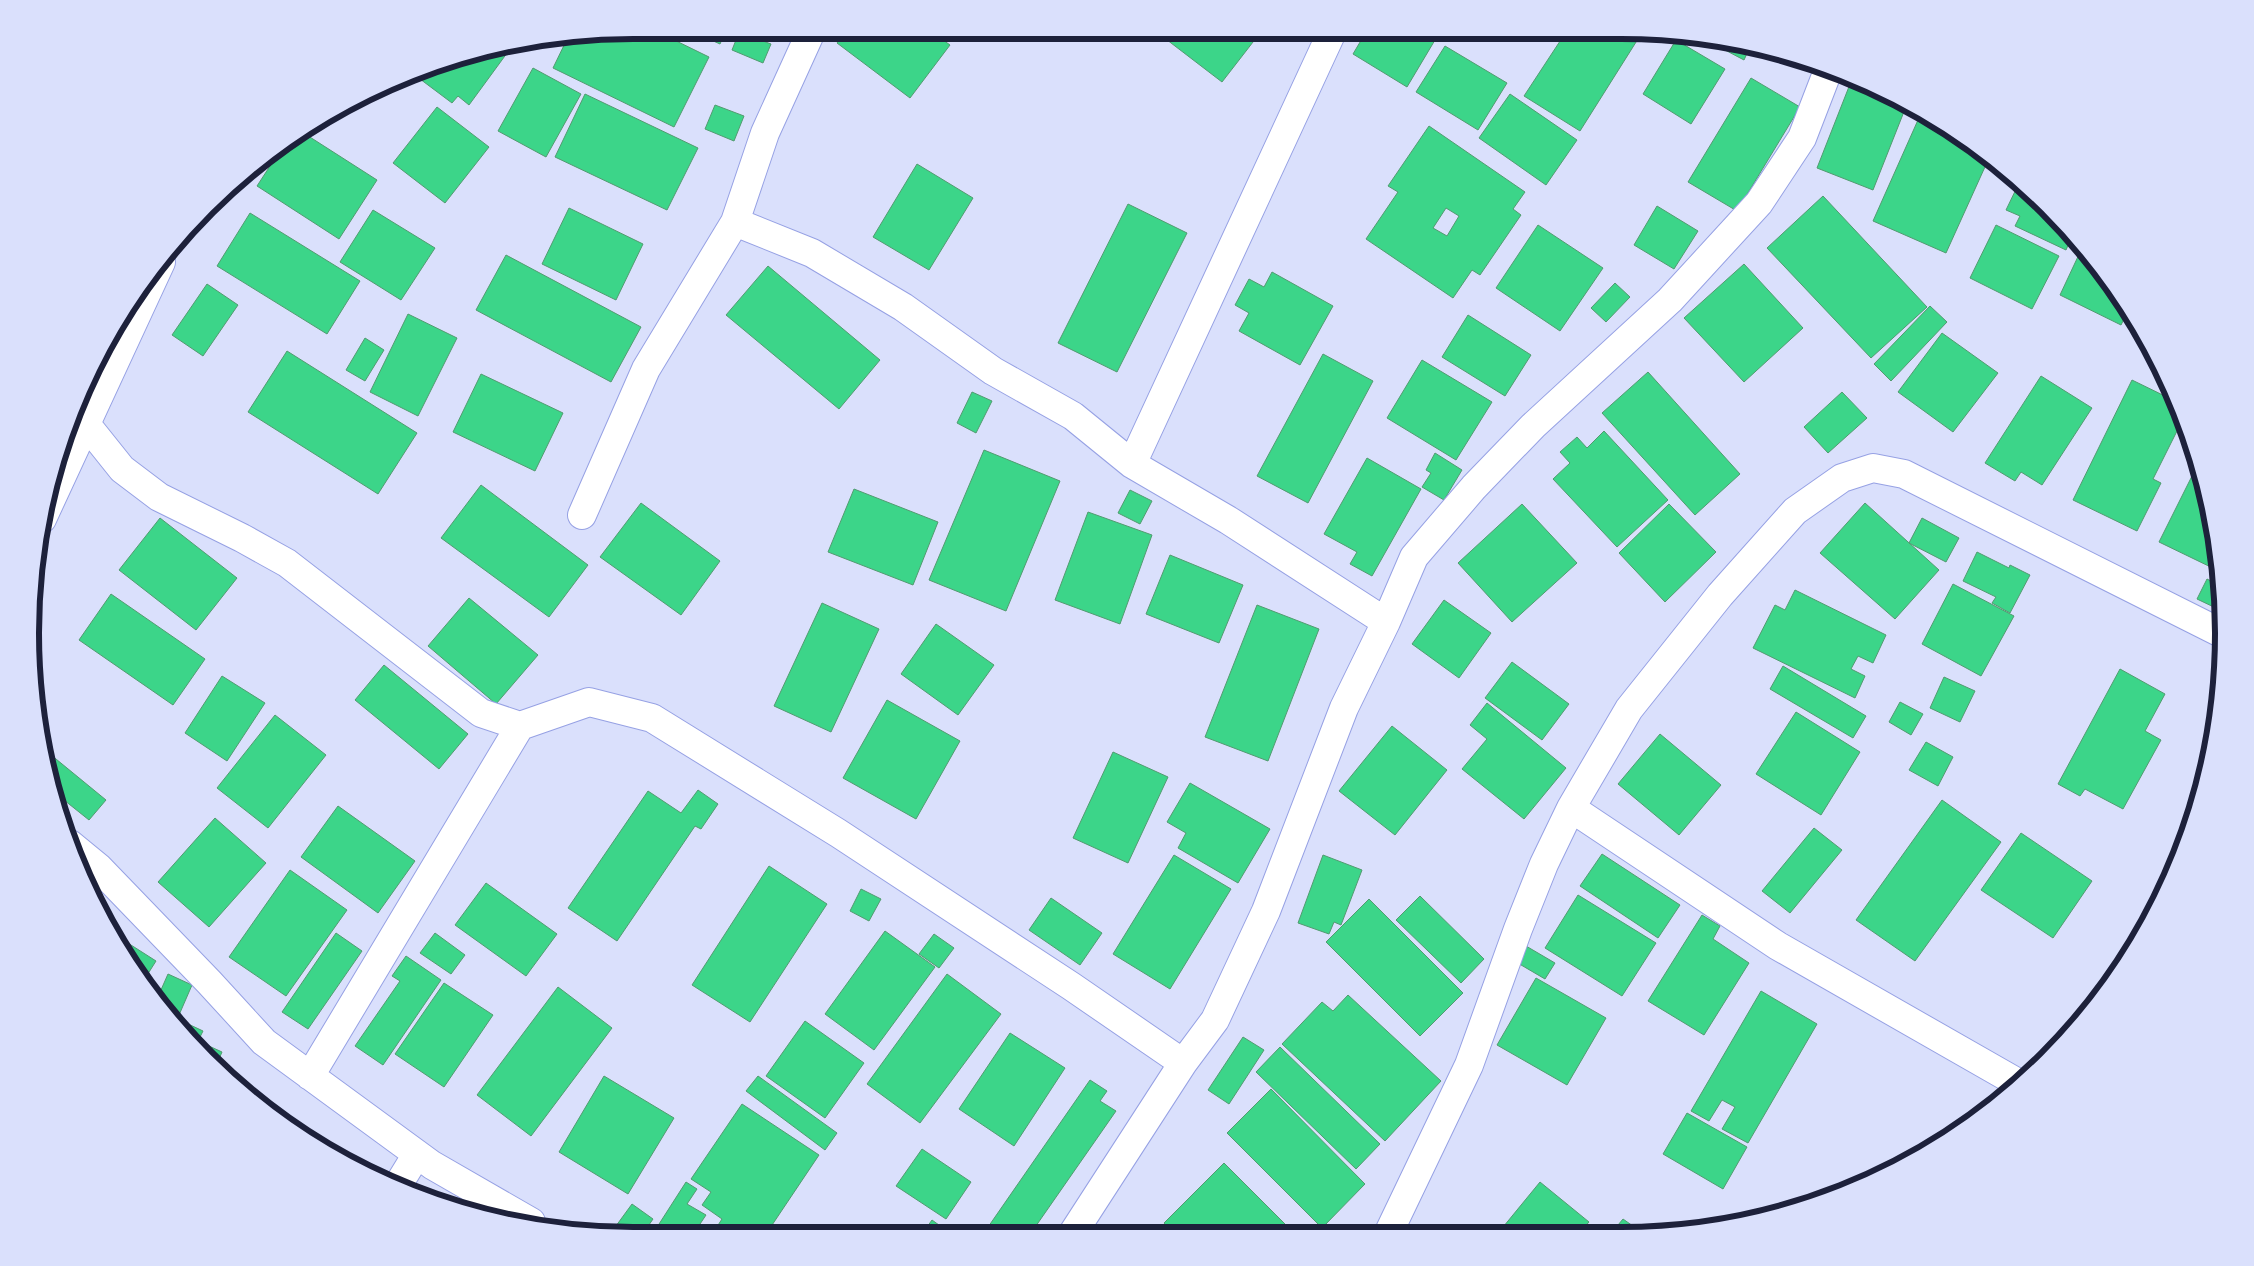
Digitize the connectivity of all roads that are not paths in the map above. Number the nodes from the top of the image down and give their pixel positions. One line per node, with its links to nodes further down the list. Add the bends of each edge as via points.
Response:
1 (808, 39): 4 (street, via 765,133)
2 (1329, 39): 8 (street)
3 (1826, 75): 10 (street, via 1802,138 1759,203 1670,300 1533,426 1474,487 1414,557)
4 (734, 222): 8 (street, via 812,253 903,307 993,371 1073,416); 9 (street, via 646,369)
5 (145, 294): 6 (street)
6 (79, 422): 7 (street); 12 (street, via 122,469 159,497 287,563 481,713)
7 (65, 458)
8 (1132, 464): 10 (street, via 1228,520)
9 (582, 515)
10 (1386, 622): 15 (street, via 1344,708 1262,919 1215,1020)
11 (2215, 630): 13 (street, via 1904,474 1872,468 1842,478 1795,511 1720,595 1629,709)
12 (520, 726): 15 (street, via 589,702 652,718 854,844); 16 (street)
13 (1571, 808): 17 (street, via 1778,946); 22 (street, via 1521,920 1469,1065)
14 (81, 853): 16 (street, via 264,1042)
15 (1183, 1063): 21 (street)
16 (310, 1076): 18 (street)
17 (2013, 1080)
18 (417, 1154): 19 (street); 20 (street)
19 (401, 1180)
20 (522, 1217)
21 (1077, 1227)
22 (1391, 1227)

